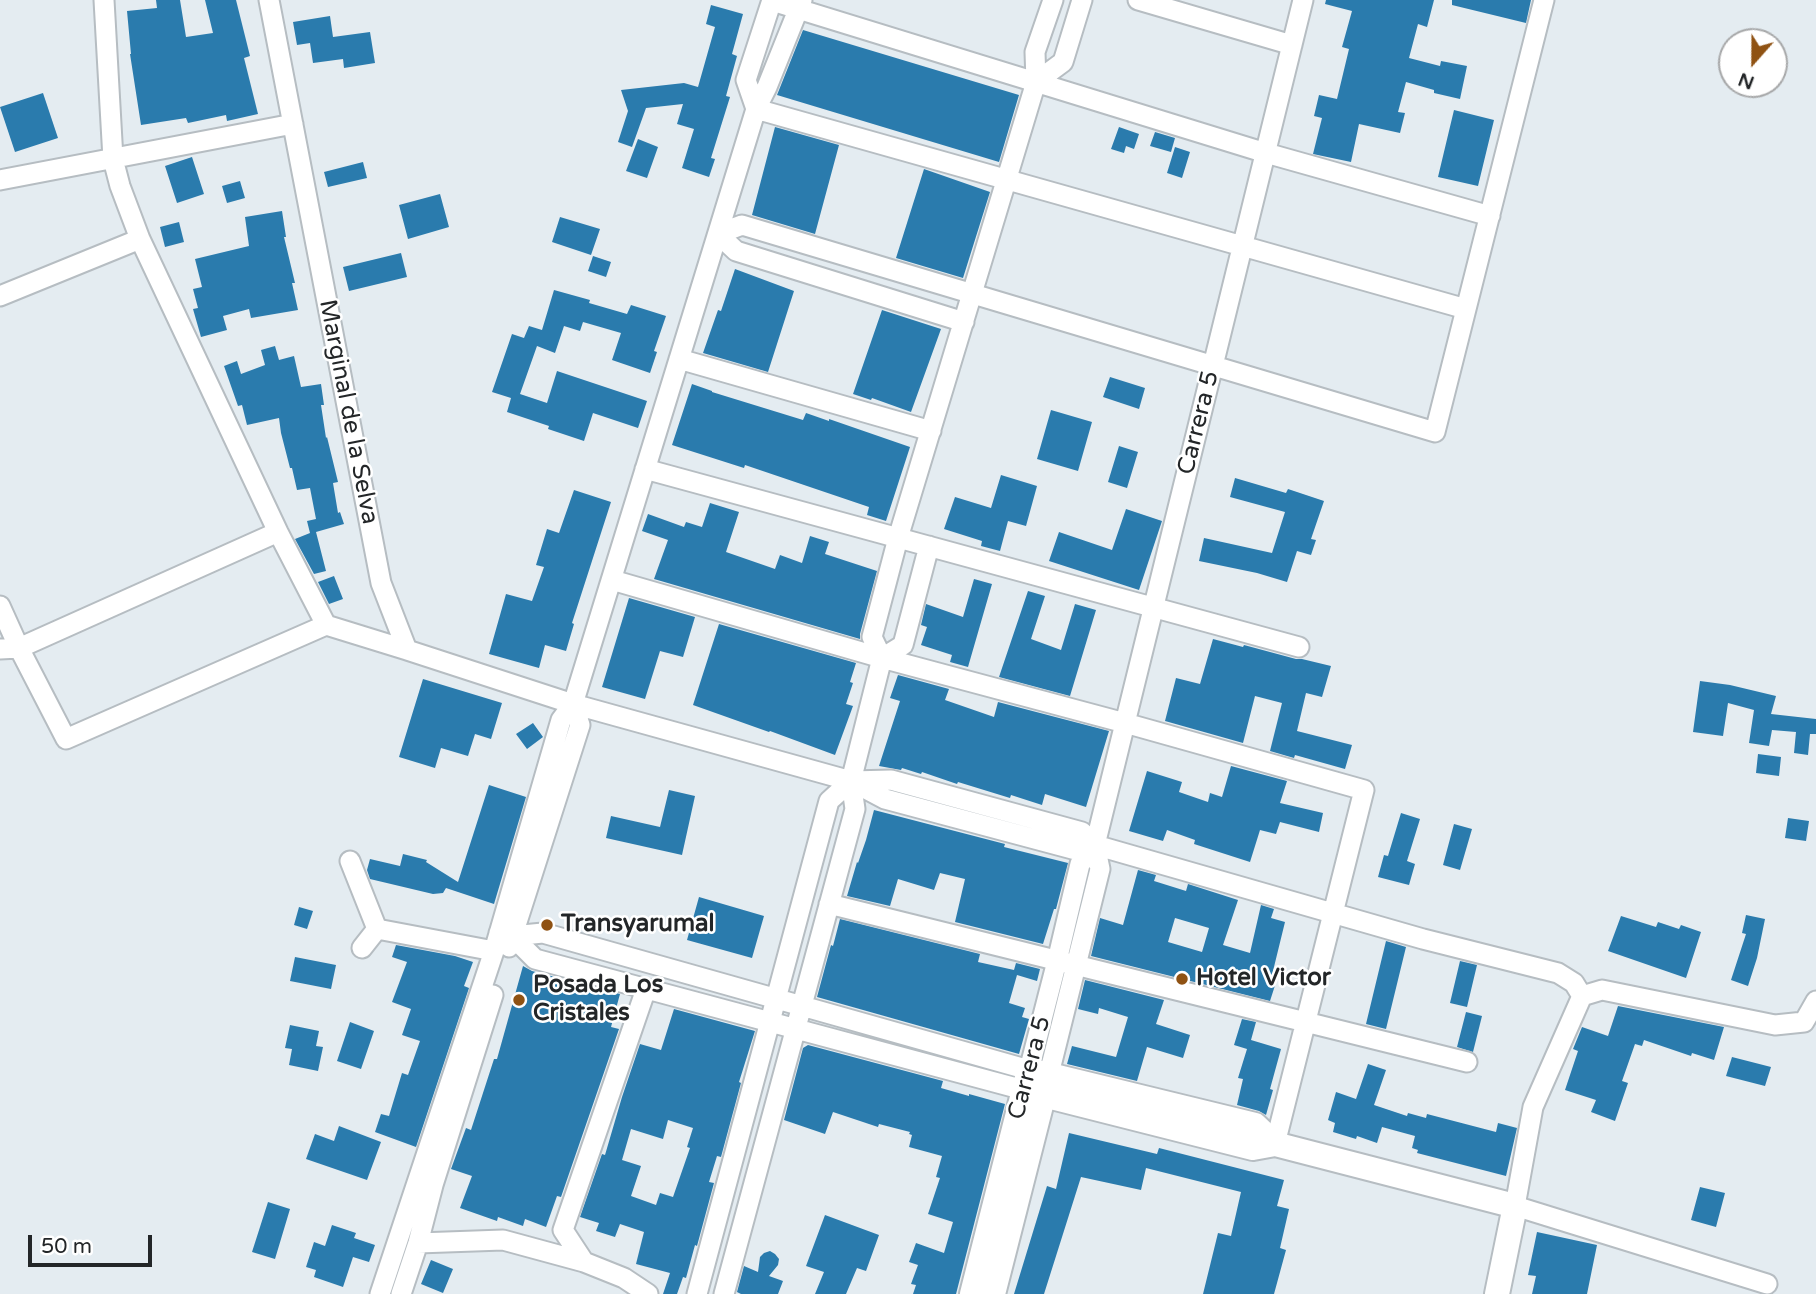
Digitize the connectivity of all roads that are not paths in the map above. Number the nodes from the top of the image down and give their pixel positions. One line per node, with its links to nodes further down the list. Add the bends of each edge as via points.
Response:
1 (104, 0): 15 (street)
2 (270, 0): 13 (street, Marginal de la Selva)
3 (772, 0): 9 (street); 12 (street, via 746,80)
4 (1053, 0): 11 (street, via 1035,52)
5 (1082, 0): 11 (street, via 1063,62)
6 (1138, 0): 10 (street)
7 (1303, 0): 10 (street, Carrera 5)
8 (1544, 0): 18 (street)
9 (800, 5): 11 (street); 12 (street)
10 (1292, 45): 14 (street, Carrera 5)
11 (1036, 82): 14 (street); 17 (street)
12 (756, 109): 17 (street); 19 (street)
13 (293, 124): 15 (street); 39 (street, Marginal de la Selva, via 381,583)
14 (1266, 153): 18 (street); 21 (street, Carrera 5)
15 (113, 159): 16 (street); 20 (street)
16 (0, 180)
17 (1007, 180): 21 (street); 22 (street)
18 (1490, 216): 24 (street)
19 (718, 234): 22 (street, via 742,225); 25 (street, via 736,251); 26 (street)
20 (139, 239): 23 (street); 30 (street)
21 (1243, 247): 24 (street); 27 (street, Carrera 5)
22 (972, 294): 25 (street); 27 (street)
23 (0, 296)
24 (1466, 309): 27 (street, via 1435,432)
25 (964, 322): 28 (street)
26 (679, 359): 28 (street); 29 (street)
27 (1213, 366): 35 (street, Carrera 5)
28 (931, 431): 31 (street)
29 (645, 469): 31 (street); 33 (street)
30 (278, 532): 36 (street); 38 (street)
31 (898, 538): 32 (street); 40 (street, via 872,637)
32 (929, 546): 35 (street); 40 (street, via 903,645)
33 (611, 580): 40 (street); 41 (street)
34 (0, 606): 38 (street)
35 (1154, 606): 37 (street); 42 (street, Carrera 5)
36 (326, 625): 38 (street, via 66,739); 39 (street)
37 (1299, 647)
38 (9, 649)
39 (407, 650): 41 (street)
40 (882, 658): 42 (street); 43 (street)
41 (573, 705): 43 (street); 49 (street, via 580,725)
42 (1125, 723): 44 (street, Carrera 5); 47 (street, via 1364,790)
43 (851, 781): 44 (street, via 885,799 1076,850); 46 (street, via 855,809); 54 (street, via 829,801)
44 (1095, 845): 47 (street); 51 (street, Carrera 5, via 1080,864)
45 (350, 861): 48 (street)
46 (830, 904): 51 (street); 56 (street)
47 (1334, 912): 53 (street, via 1558,973); 57 (street)
48 (377, 929): 49 (street); 50 (street)
49 (502, 940): 52 (street, via 535,960); 54 (street, via 543,933); 64 (street); 67 (street)
50 (362, 948)
51 (1067, 963): 57 (street); 61 (street, Carrera 5)
52 (646, 989): 58 (street); 65 (street, via 563,1230)
53 (1582, 996): 55 (street, via 1602,990 1775,1025 1804,1022); 63 (street, via 1533,1107)
54 (777, 999): 56 (street); 58 (street)
55 (1816, 1001)
56 (802, 1006): 59 (street); 61 (street)
57 (1307, 1022): 60 (street); 62 (street)
58 (771, 1023): 59 (street); 70 (street)
59 (796, 1029): 61 (street); 71 (street)
60 (1467, 1062)
61 (1036, 1082): 62 (main road, via 1253,1148); 72 (main road, Carrera 5); 73 (main road, Carrera 5)
62 (1275, 1144): 63 (main road)
63 (1515, 1206): 66 (street); 74 (main road)
64 (418, 1243): 65 (street, via 503,1240); 68 (street)
65 (584, 1262): 69 (street, via 624,1278)
66 (1766, 1284)
67 (380, 1294)
68 (401, 1294)
69 (648, 1294)
70 (697, 1294)
71 (724, 1294)
72 (972, 1294)
73 (993, 1294)
74 (1497, 1294)

